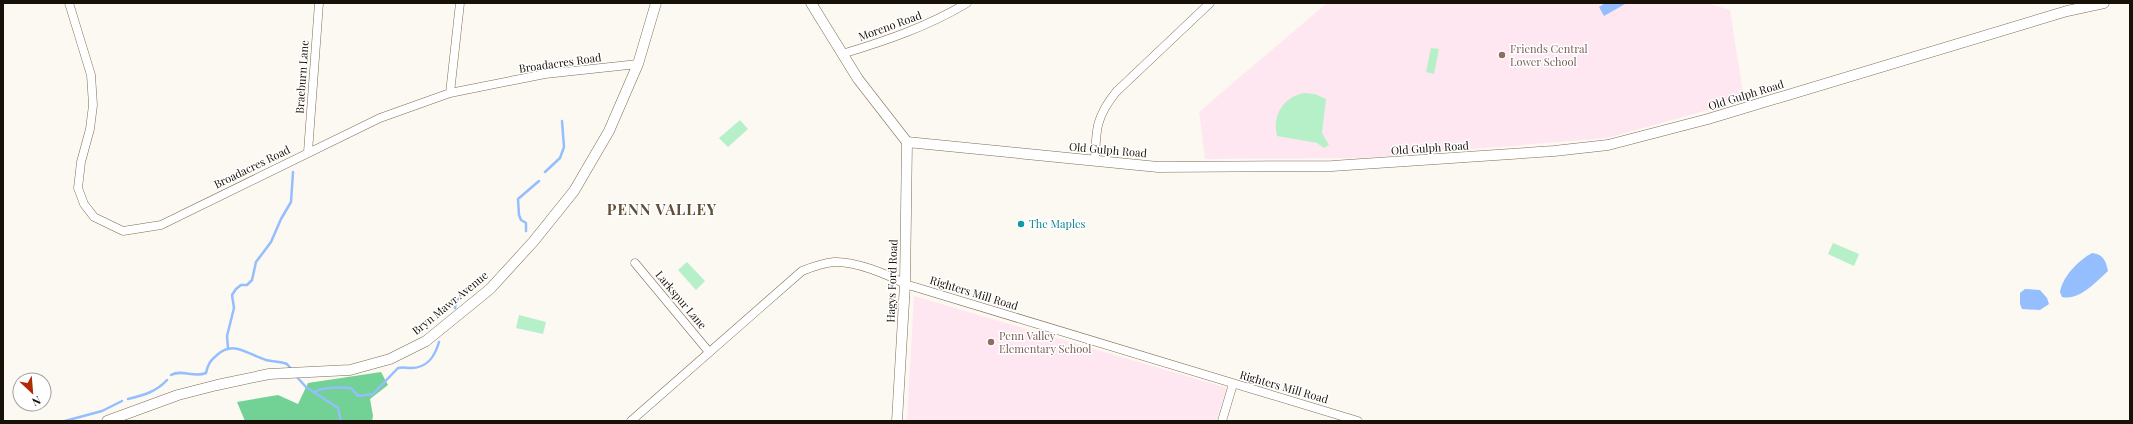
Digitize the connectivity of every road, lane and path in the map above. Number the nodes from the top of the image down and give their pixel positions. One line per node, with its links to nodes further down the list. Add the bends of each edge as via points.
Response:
1 (69, 3): 13 (street, Broadacres Road, via 91,75 93,105 78,188 84,204 94,217 123,231 161,225)
2 (319, 3): 13 (street, Braeburn Lane)
3 (460, 3): 11 (street)
4 (656, 3): 10 (street, Bryn Mawr Avenue)
5 (811, 3): 9 (street)
6 (966, 3): 9 (street, Moreno Road, via 908,32)
7 (1210, 3): 14 (street, via 1116,92 1104,108 1098,121)
8 (2104, 3): 14 (street, Old Gulph Road, via 2068,11 1708,119 1608,145 1332,166 1158,167)
9 (842, 54): 12 (street)
10 (638, 64): 11 (street, Broadacres Road, via 545,74); 19 (street, Bryn Mawr Avenue, via 609,131 574,191 534,242 490,288 426,341 390,359 350,370 269,374 178,395)
11 (450, 93): 13 (street, Broadacres Road, via 380,118)
12 (907, 142): 14 (street, Old Gulph Road); 16 (street, Hagys Ford Road)
13 (308, 152)
14 (1095, 160)
15 (635, 263): 17 (street, Larkspur Lane)
16 (905, 284): 17 (street, Righters Mill Road, via 890,276 846,263 835,262 804,270); 18 (street, Righters Mill Road); 21 (street, Hagys Ford Road)
17 (709, 352): 20 (street, Righters Mill Road)
18 (1233, 384): 22 (street); 23 (street, Righters Mill Road)
19 (107, 421)
20 (630, 421)
21 (897, 421)
22 (1222, 421)
23 (1358, 421)

